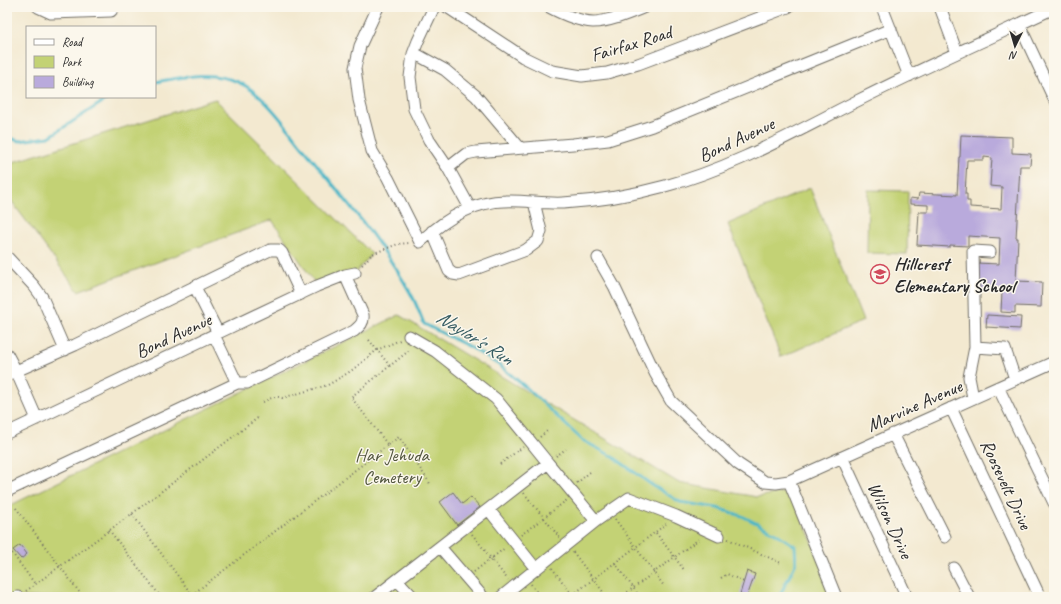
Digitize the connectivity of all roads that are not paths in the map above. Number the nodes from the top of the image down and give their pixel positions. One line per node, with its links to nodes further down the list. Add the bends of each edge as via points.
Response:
1 (38, 7): 2 (street, via 51,13 111,11)
2 (114, 7)
3 (378, 7): 23 (street, Bond Avenue, via 360,46 355,68 359,100 372,151 420,242)
4 (434, 7): 15 (street)
5 (447, 7): 8 (street, Fairfax Road, via 523,57 552,71 582,76 638,64)
6 (549, 7): 7 (street, via 564,15 594,22)
7 (645, 7)
8 (788, 7)
9 (882, 7): 14 (street)
10 (940, 7): 16 (street)
11 (1054, 8): 12 (street, Bond Avenue)
12 (1041, 10): 13 (street, Bond Avenue)
13 (1019, 24): 16 (street, Bond Avenue); 18 (street)
14 (890, 29): 17 (street); 19 (street, via 652,126 608,140)
15 (414, 53): 19 (street, via 445,70 476,96); 20 (street, via 410,77 414,109 429,140)
16 (957, 53): 17 (street, Bond Avenue)
17 (908, 76): 21 (street, Bond Avenue, via 743,157 693,178 618,197 562,203)
18 (1054, 99)
19 (520, 148): 20 (street, via 466,154)
20 (448, 168): 22 (street)
21 (534, 202): 22 (street, Bond Avenue, via 503,201); 23 (street, via 541,231 538,241 526,250 459,275 449,271)
22 (470, 208): 23 (street, Bond Avenue)
23 (432, 231)
24 (990, 252): 31 (street, via 973,251)
25 (7, 257): 32 (street, via 42,297)
26 (598, 258): 46 (street, Marvine Avenue, via 671,401 738,464 765,482)
27 (195, 287): 28 (street, via 275,249 282,253); 29 (street); 32 (street)
28 (301, 294): 29 (street, Bond Avenue); 37 (street, Bond Avenue, via 350,274 363,322 354,331 247,383)
29 (216, 334): 37 (street); 41 (street, Bond Avenue)
30 (409, 336): 45 (street, via 435,351 496,399)
31 (975, 348): 36 (street, via 1006,349); 39 (street, via 969,377)
32 (65, 350): 35 (street)
33 (7, 354): 35 (street)
34 (1054, 363): 36 (street, Marvine Avenue)
35 (12, 373): 41 (street)
36 (1015, 379): 38 (street, Marvine Avenue)
37 (237, 383): 47 (street)
38 (998, 387): 39 (street, Marvine Avenue); 48 (street)
39 (973, 398): 40 (street, Marvine Avenue)
40 (951, 408): 43 (street, Marvine Avenue); 64 (street, Roosevelt Drive)
41 (37, 419): 42 (street, Bond Avenue)
42 (7, 433)
43 (893, 434): 44 (street, Marvine Avenue); 52 (street)
44 (842, 458): 46 (street, Marvine Avenue); 62 (street, Wilson Drive)
45 (548, 463): 49 (street); 50 (street)
46 (789, 481): 61 (street)
47 (7, 491)
48 (1054, 503)
49 (489, 510): 53 (street); 55 (street)
50 (596, 521): 51 (street, via 628,498); 55 (street)
51 (715, 533)
52 (945, 537)
53 (440, 547): 56 (street); 59 (street)
54 (954, 568): 63 (street)
55 (536, 569): 60 (street)
56 (398, 580): 57 (street); 58 (street)
57 (375, 597)
58 (413, 597)
59 (483, 597)
60 (501, 597)
61 (836, 597)
62 (907, 597)
63 (969, 597)
64 (1040, 597)

